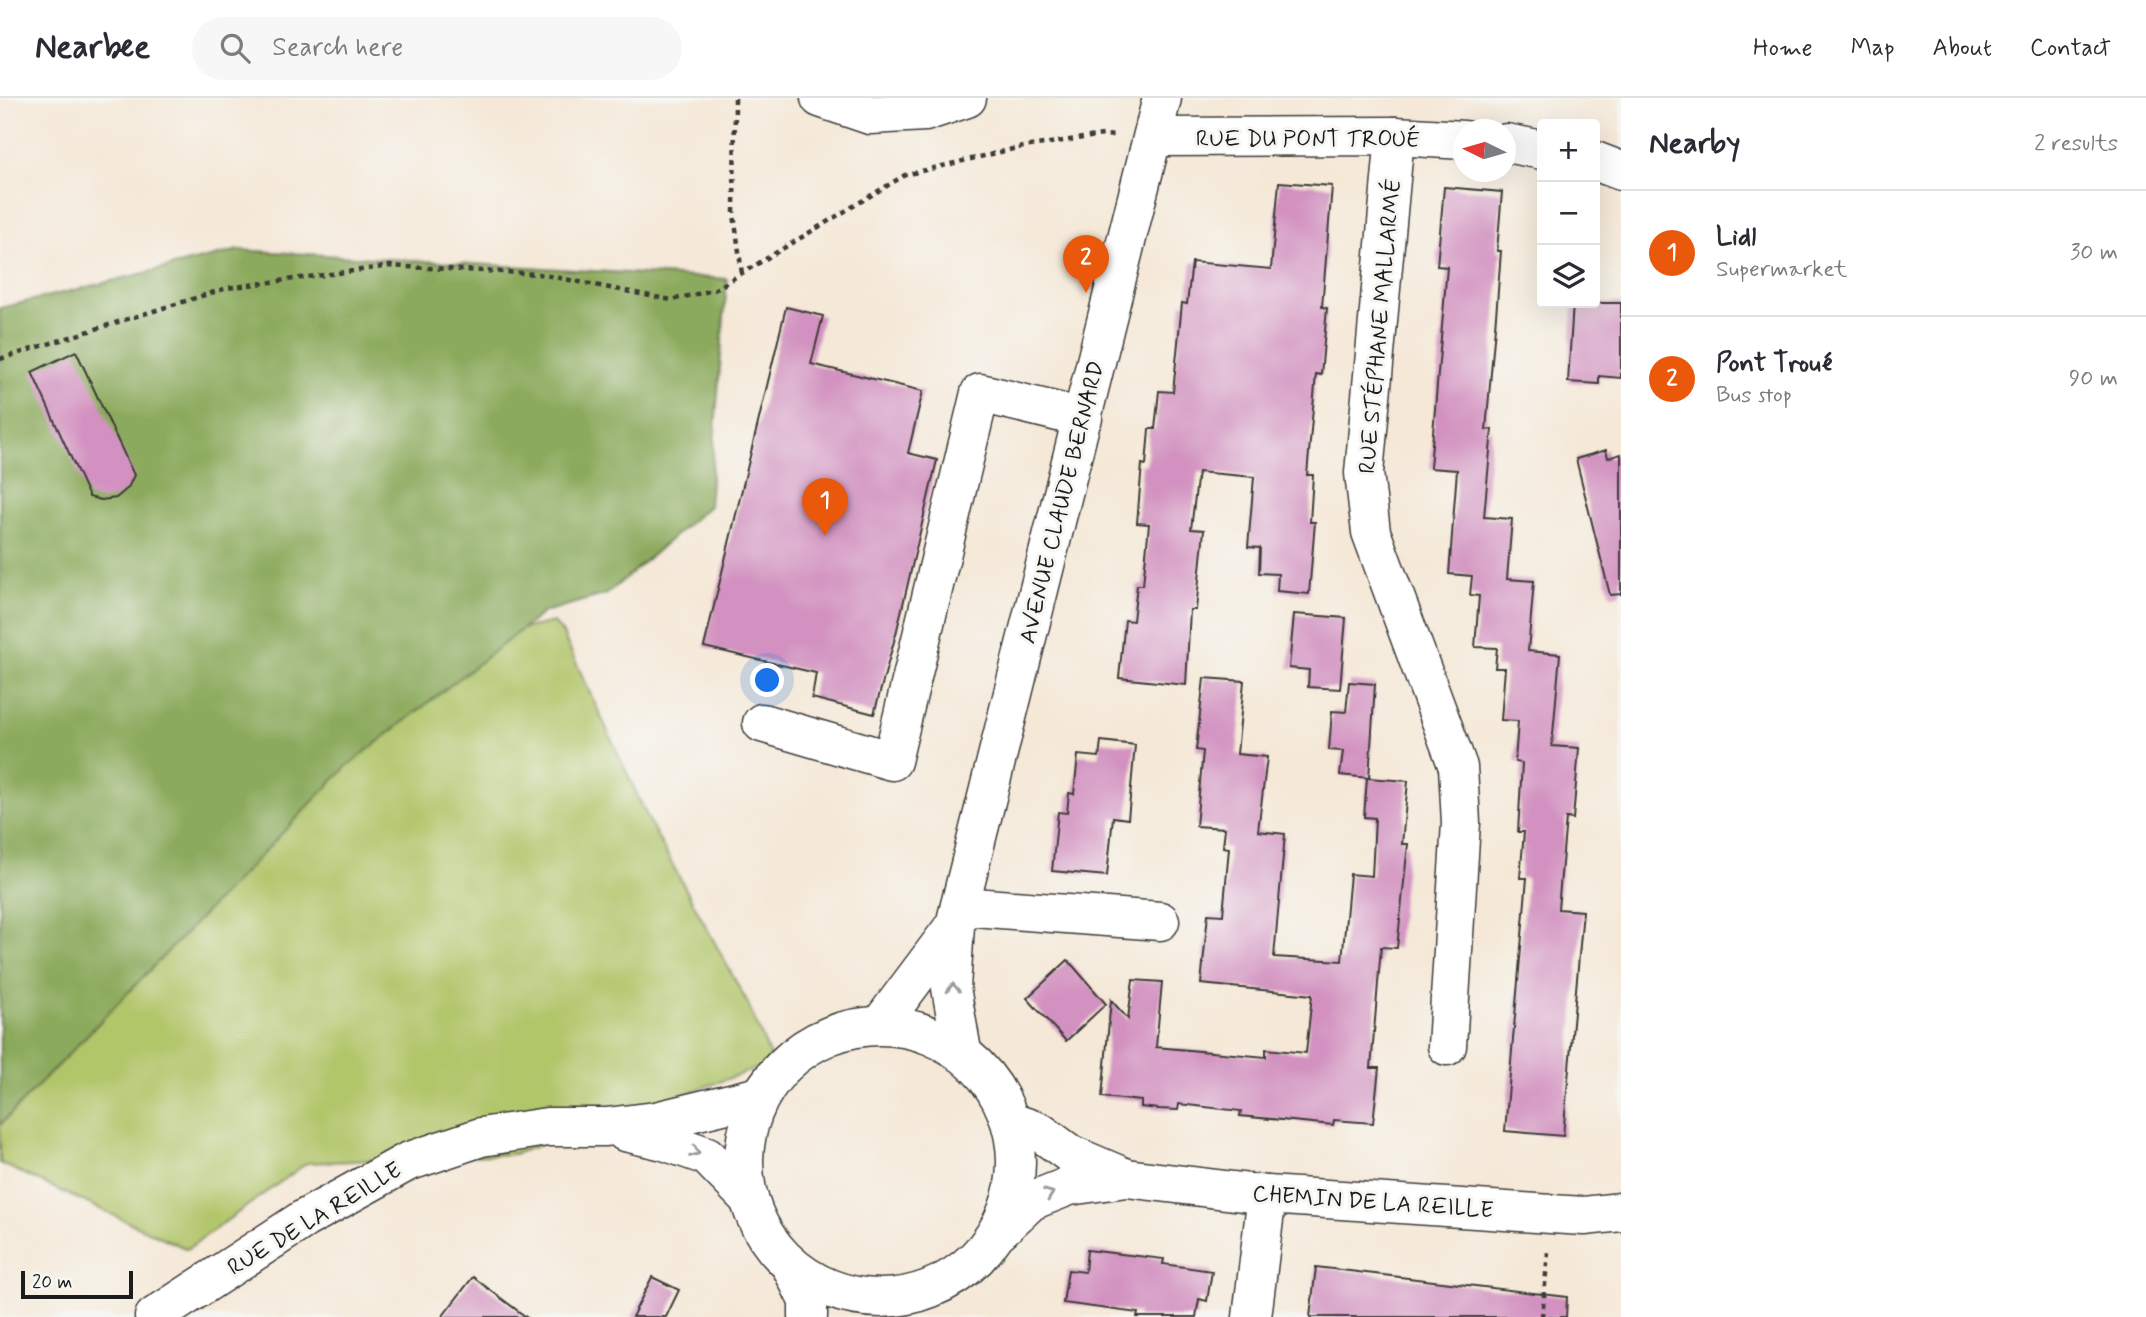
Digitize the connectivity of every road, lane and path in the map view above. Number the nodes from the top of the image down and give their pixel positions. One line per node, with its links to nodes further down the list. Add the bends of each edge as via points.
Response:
1 (734, 98): 12 (path, via 734,214)
2 (820, 98): 3 (street, via 870,115 925,112)
3 (967, 98)
4 (1162, 98): 6 (street, AVENUE CLAUDE BERNARD)
5 (1395, 136): 6 (street, RUE DU PONT TROUÉ); 7 (street, RUE DU PONT TROUÉ); 19 (street, RUE STÉPHANE MALLARMÉ, via 1364,473 1371,532 1458,767 1461,822)
6 (1153, 137): 12 (path, via 1103,135 1017,148 905,175); 14 (street, AVENUE CLAUDE BERNARD)
7 (1453, 139)
8 (1516, 145): 9 (street)
9 (1537, 149)
10 (1600, 163): 11 (street)
11 (1621, 172)
12 (742, 274): 13 (path, via 715,290 671,300 538,274 390,265 227,288)
13 (0, 359)
14 (1083, 418): 15 (street, via 980,393 892,761); 16 (street, AVENUE CLAUDE BERNARD)
15 (762, 723)
16 (957, 915): 17 (street); 18 (street, AVENUE CLAUDE BERNARD); 20 (street, AVENUE CLAUDE BERNARD, one-way to 16, via 951,988)
17 (1160, 921)
18 (880, 1025): 20 (street, via 923,1032); 21 (street, via 844,1030 810,1044 782,1067)
19 (1447, 1046)
20 (961, 1051): 22 (street, via 983,1071)
21 (760, 1096): 23 (street, RUE DE LA REILLE, via 656,1121); 26 (street, via 748,1130 744,1165)
22 (1011, 1122): 24 (street, CHEMIN DE LA REILLE, via 1040,1132 1070,1154); 29 (street, via 1017,1160 1012,1199)
23 (606, 1127): 26 (street, RUE DE LA REILLE, one-way to 26, via 664,1140 706,1156); 32 (street, RUE DE LA REILLE, via 547,1127 481,1137 407,1162 304,1219)
24 (1126, 1178): 25 (street, CHEMIN DE LA REILLE); 29 (street, CHEMIN DE LA REILLE, one-way to 24, via 1031,1201 1069,1186)
25 (1267, 1195): 28 (street, CHEMIN DE LA REILLE); 34 (street)
26 (749, 1199): 30 (street, via 765,1234)
27 (1621, 1212): 28 (street, CHEMIN DE LA REILLE)
28 (1551, 1214): 35 (path)
29 (996, 1234): 31 (street, via 976,1259 951,1279)
30 (790, 1264): 31 (street, via 820,1284); 33 (street, via 808,1301)
31 (878, 1308)
32 (154, 1317)
33 (808, 1317)
34 (1252, 1317)
35 (1542, 1317)

